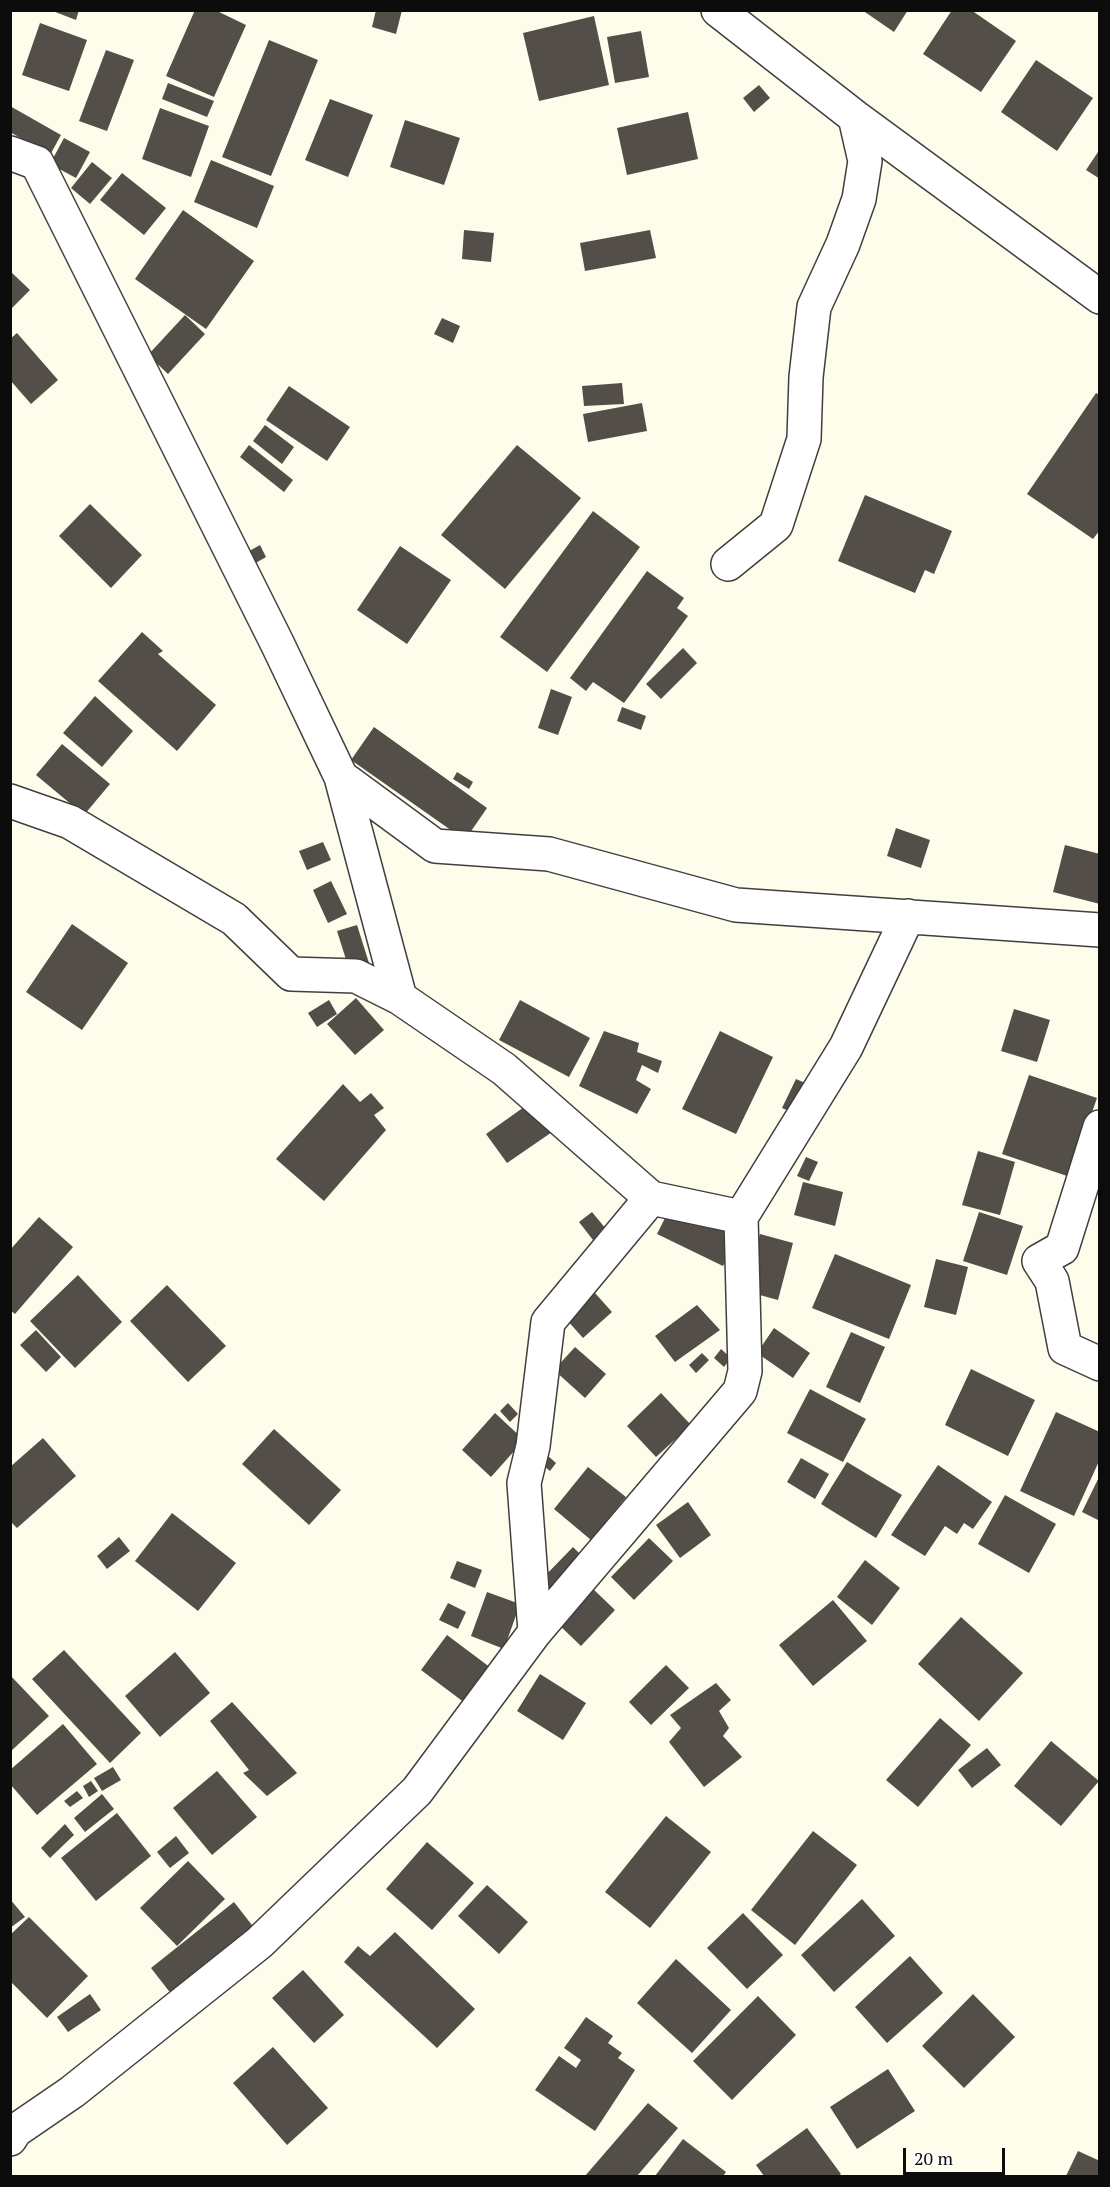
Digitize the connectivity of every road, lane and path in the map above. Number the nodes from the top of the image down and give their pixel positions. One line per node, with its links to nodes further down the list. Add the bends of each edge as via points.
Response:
1 (718, 10): 2 (street)
2 (855, 117): 4 (street); 5 (street, via 866,161 860,199 814,307 804,440 776,525)
3 (10, 153): 6 (street, via 37,163)
4 (1100, 297)
5 (728, 564)
6 (341, 777): 8 (street, via 435,846 549,854 736,905); 10 (street)
7 (10, 801): 10 (street, via 70,822 234,919 291,974 356,976)
8 (908, 916): 9 (street); 13 (street, via 846,1047)
9 (1100, 930)
10 (400, 998): 12 (street, via 504,1069)
11 (1100, 1127): 14 (street, via 1062,1248 1039,1261 1052,1281 1065,1348)
12 (651, 1198): 13 (street); 15 (street, via 548,1322 533,1446 524,1483)
13 (741, 1217): 15 (street, via 745,1371 740,1391)
14 (1100, 1364)
15 (535, 1632): 16 (street, via 401,1807 259,1943 72,2092 15,2131)
16 (10, 2139)

